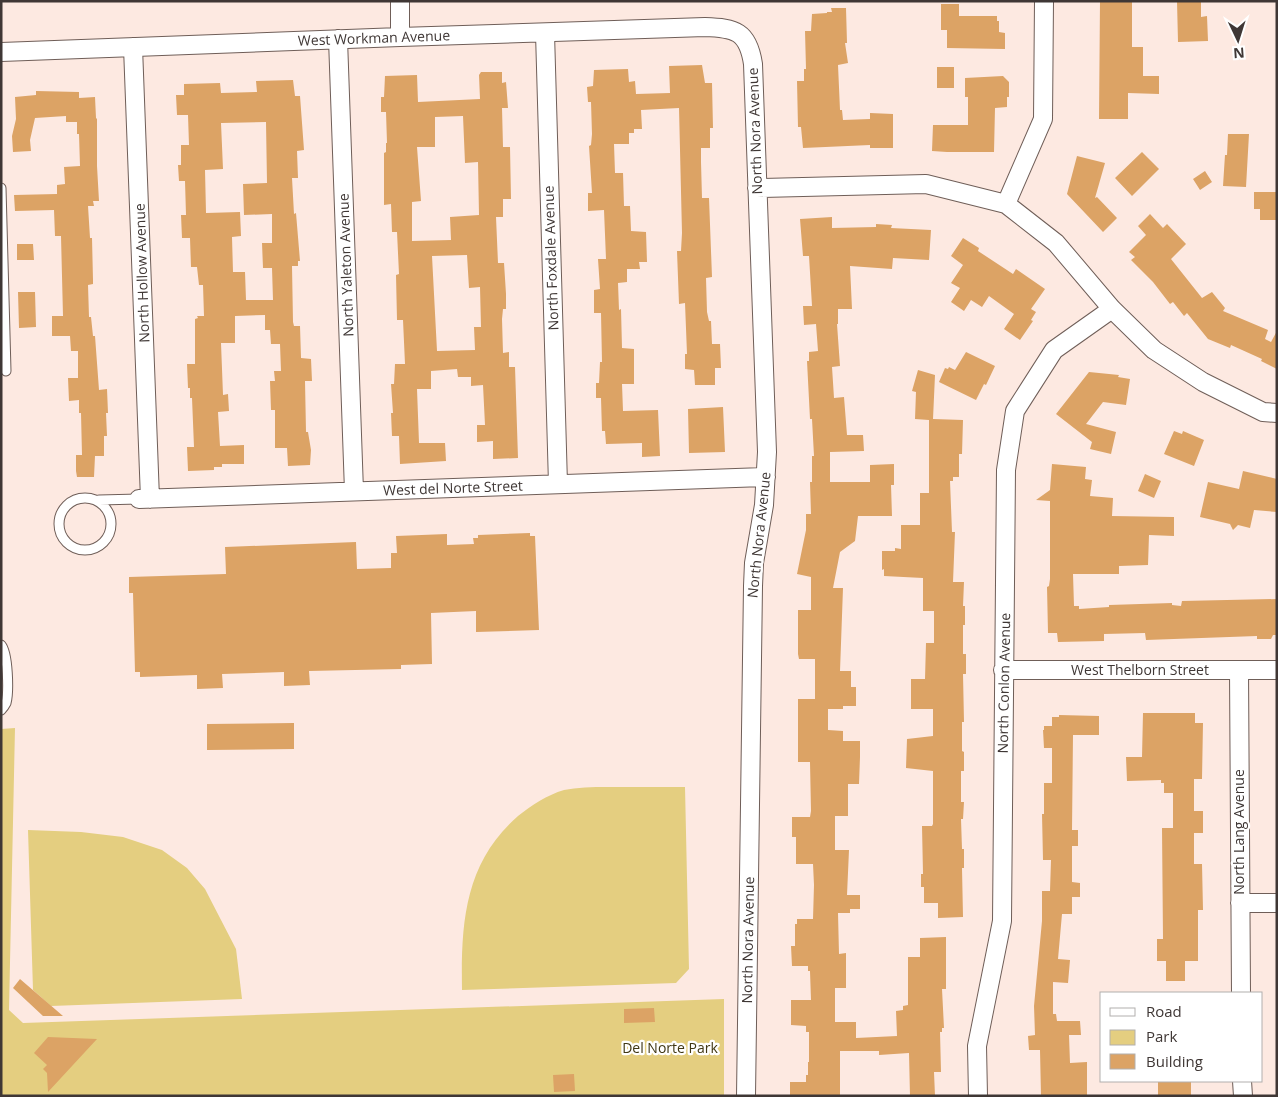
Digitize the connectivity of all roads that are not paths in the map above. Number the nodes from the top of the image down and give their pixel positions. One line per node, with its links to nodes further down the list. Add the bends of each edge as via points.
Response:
1 (400, 1): 4 (street)
2 (1044, 1): 11 (street, via 1043,119)
3 (545, 33): 4 (street, West Workman Avenue); 5 (street, West Workman Avenue, via 728,28); 16 (street, North Foxdale Avenue)
4 (400, 36): 6 (street, West Workman Avenue)
5 (743, 38): 10 (street, North Nora Avenue, via 749,45 753,64)
6 (338, 39): 7 (street, West Workman Avenue); 17 (street, North Yaleton Avenue)
7 (134, 47): 8 (street, West Workman Avenue); 18 (street, North Hollow Avenue)
8 (1, 52)
9 (1, 188): 13 (lane)
10 (757, 188): 11 (street, via 926,184); 15 (street, North Nora Avenue)
11 (1006, 204): 12 (street, via 1056,243)
12 (1112, 309): 14 (street, via 1154,350 1203,382 1264,412); 21 (street, North Conlon Avenue, via 1054,350 1015,411 1006,470)
13 (6, 372)
14 (1277, 412)
15 (766, 477): 16 (street, West del Norte Street); 29 (street, North Nora Avenue, via 752,595)
16 (558, 484): 17 (street, West del Norte Street)
17 (354, 491): 18 (street, West del Norte Street)
18 (145, 499): 19 (lane)
19 (98, 500): 19 (lane, via 80,497 64,507 59,524 61,535 69,545 86,550 98,547 107,539 112,527 110,515)
20 (1, 645): 24 (lane, via 6,654 7,687 6,702)
21 (1003, 670): 22 (street, West Thelborn Street); 30 (street, North Conlon Avenue, via 1002,921 977,1046)
22 (1239, 670): 23 (street, West Thelborn Street); 25 (street, North Lang Avenue)
23 (1277, 670)
24 (1, 710)
25 (1240, 903): 26 (street); 27 (street, North Lang Avenue)
26 (1277, 903)
27 (1241, 992)
28 (1242, 1082): 31 (street)
29 (746, 1096)
30 (978, 1096)
31 (1243, 1096)

